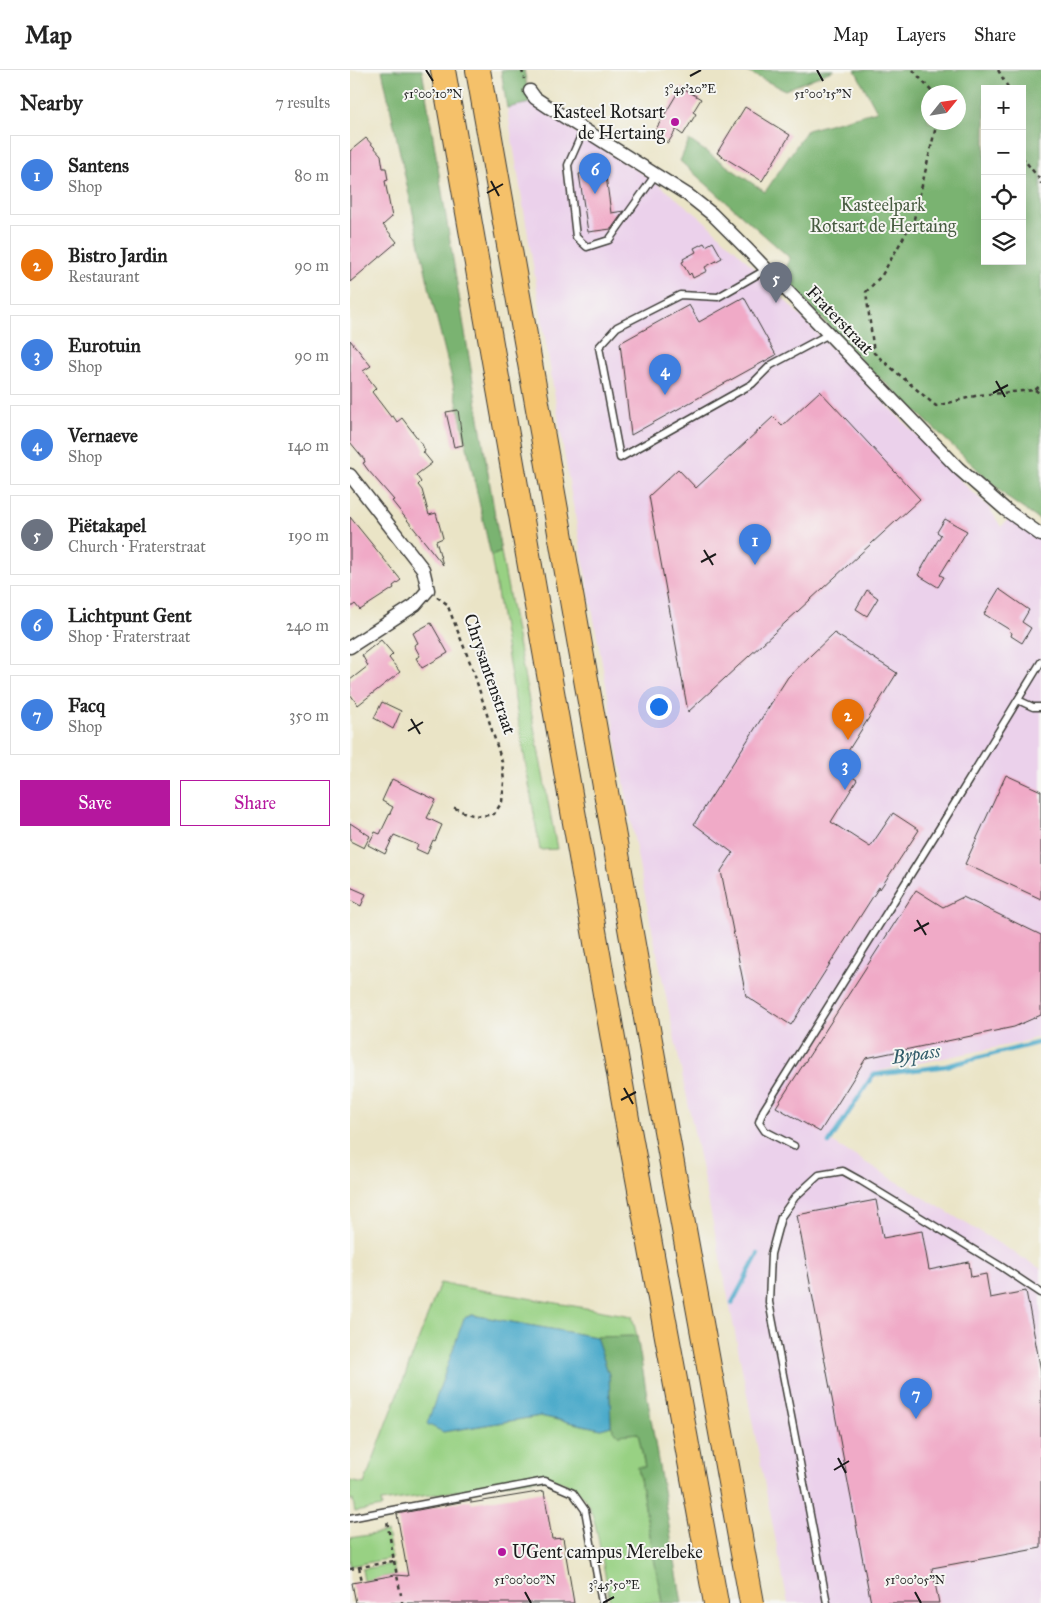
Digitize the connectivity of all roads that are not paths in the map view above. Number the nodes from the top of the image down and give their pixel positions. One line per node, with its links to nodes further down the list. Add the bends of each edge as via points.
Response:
1 (443, 70): 18 (highway, via 627,1119)
2 (478, 70): 19 (highway)
3 (530, 91): 4 (street, Fraterstraat, via 535,98)
4 (584, 129): 5 (street, Fraterstraat); 5 (lane, via 568,165 576,237 587,247 609,240)
5 (656, 174): 6 (street, Fraterstraat, via 712,214)
6 (767, 269): 7 (street, Fraterstraat); 7 (lane, via 718,297 680,295 618,327 599,347 620,458 752,384 771,365)
7 (829, 334): 9 (street, Fraterstraat, via 958,468)
8 (350, 475): 10 (street, via 423,569 428,590 415,605)
9 (1041, 535)
10 (350, 646)
11 (1041, 662): 12 (lane)
12 (1018, 700): 13 (lane); 14 (lane, via 762,1111 759,1122 765,1131)
13 (1041, 708)
14 (794, 1146)
15 (1041, 1293): 20 (lane, via 843,1171 819,1175 790,1204 781,1217 771,1254 769,1302)
16 (350, 1518): 17 (lane, via 545,1481 573,1493 585,1510)
17 (602, 1603)
18 (716, 1603)
19 (752, 1603)
20 (826, 1603)

